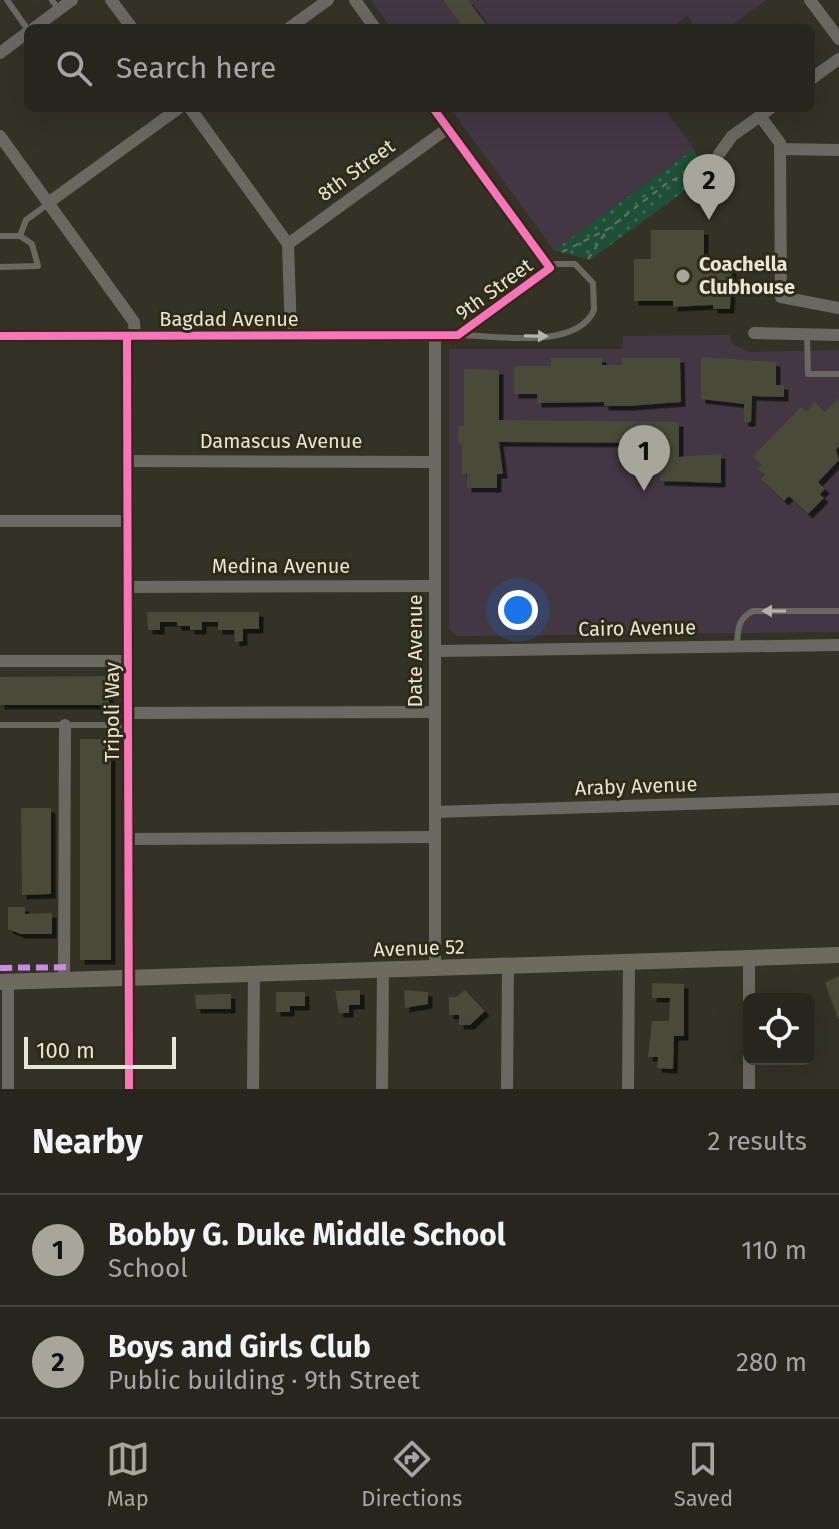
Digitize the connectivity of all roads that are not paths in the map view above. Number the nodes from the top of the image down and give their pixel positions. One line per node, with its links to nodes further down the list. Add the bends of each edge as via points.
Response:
1 (7, 0): 12 (lane)
2 (72, 0): 7 (street)
3 (111, 0): 9 (street)
4 (328, 0): 10 (street)
5 (355, 0): 11 (street)
6 (810, 0): 14 (street)
7 (55, 5): 8 (street)
8 (38, 24)
9 (129, 24)
10 (295, 24)
11 (372, 24)
12 (24, 25)
13 (24, 34): 15 (street)
14 (839, 39)
15 (0, 53)
16 (839, 59): 17 (street)
17 (815, 76)
18 (173, 112): 27 (street)
19 (193, 112): 30 (street)
20 (436, 112): 22 (street)
21 (765, 112): 24 (street); 26 (street, via 732,136)
22 (448, 128): 30 (street, 8th Street); 32 (street)
23 (0, 136): 27 (street, Tripoli Way)
24 (780, 149): 25 (street); 33 (street, via 781,297)
25 (839, 150)
26 (719, 154)
27 (48, 203): 29 (lane, via 26,220); 41 (street, Tripoli Way, via 134,322)
28 (0, 236): 29 (lane)
29 (20, 236): 31 (lane, via 32,244 38,266)
30 (288, 244): 35 (street)
31 (0, 267)
32 (550, 268): 37 (street, 9th Street); 37 (lane, one-way to 32, via 554,336 578,330 594,310 593,283 575,264)
33 (839, 308)
34 (754, 333): 38 (street)
35 (291, 335): 36 (street, Bagdad Avenue); 41 (street, Bagdad Avenue)
36 (435, 335): 37 (street, Bagdad Avenue); 44 (street, Date Avenue)
37 (458, 335)
38 (807, 335): 39 (street); 42 (lane, via 808,374)
39 (839, 335)
40 (0, 336): 41 (street, Bagdad Avenue)
41 (131, 336): 43 (street, Tripoli Way)
42 (839, 374)
43 (127, 461): 44 (street, Damascus Avenue); 46 (street, Tripoli Way)
44 (435, 462): 47 (street, Date Avenue)
45 (0, 521): 46 (street)
46 (127, 521): 48 (street, Tripoli Way)
47 (435, 586): 48 (street, Medina Avenue); 52 (street, Date Avenue)
48 (127, 587): 54 (street, Tripoli Way)
49 (839, 611): 51 (lane, one-way to 51, via 753,611 738,627)
50 (839, 645): 51 (street, Cairo Avenue)
51 (737, 647): 52 (street, Cairo Avenue)
52 (435, 651): 55 (street, Date Avenue)
53 (0, 661): 54 (street)
54 (128, 661): 56 (street, Tripoli Way)
55 (435, 712): 56 (street); 60 (street, Date Avenue)
56 (128, 719): 58 (lane); 62 (street, Tripoli Way)
57 (0, 725): 58 (lane)
58 (65, 725): 71 (street)
59 (839, 799): 60 (street, Araby Avenue)
60 (435, 812): 61 (street, Date Avenue)
61 (435, 837): 62 (street); 67 (street, Date Avenue)
62 (128, 839): 70 (street, Tripoli Way)
63 (839, 955): 64 (main road, Avenue 52)
64 (749, 958): 65 (main road, Avenue 52); 73 (street)
65 (629, 962): 66 (main road, Avenue 52); 80 (street)
66 (508, 966): 67 (main road, Avenue 52); 79 (street)
67 (435, 967): 68 (main road, Avenue 52)
68 (383, 969): 69 (main road, Avenue 52); 78 (street)
69 (254, 973): 70 (main road, Avenue 52); 77 (street)
70 (129, 978): 71 (main road, Avenue 52); 76 (street, Tripoli Way)
71 (64, 980): 72 (main road, Avenue 52)
72 (4, 982): 75 (street)
73 (749, 993)
74 (749, 1065): 81 (street)
75 (8, 1089)
76 (129, 1089)
77 (253, 1089)
78 (382, 1089)
79 (507, 1089)
80 (628, 1089)
81 (749, 1089)

